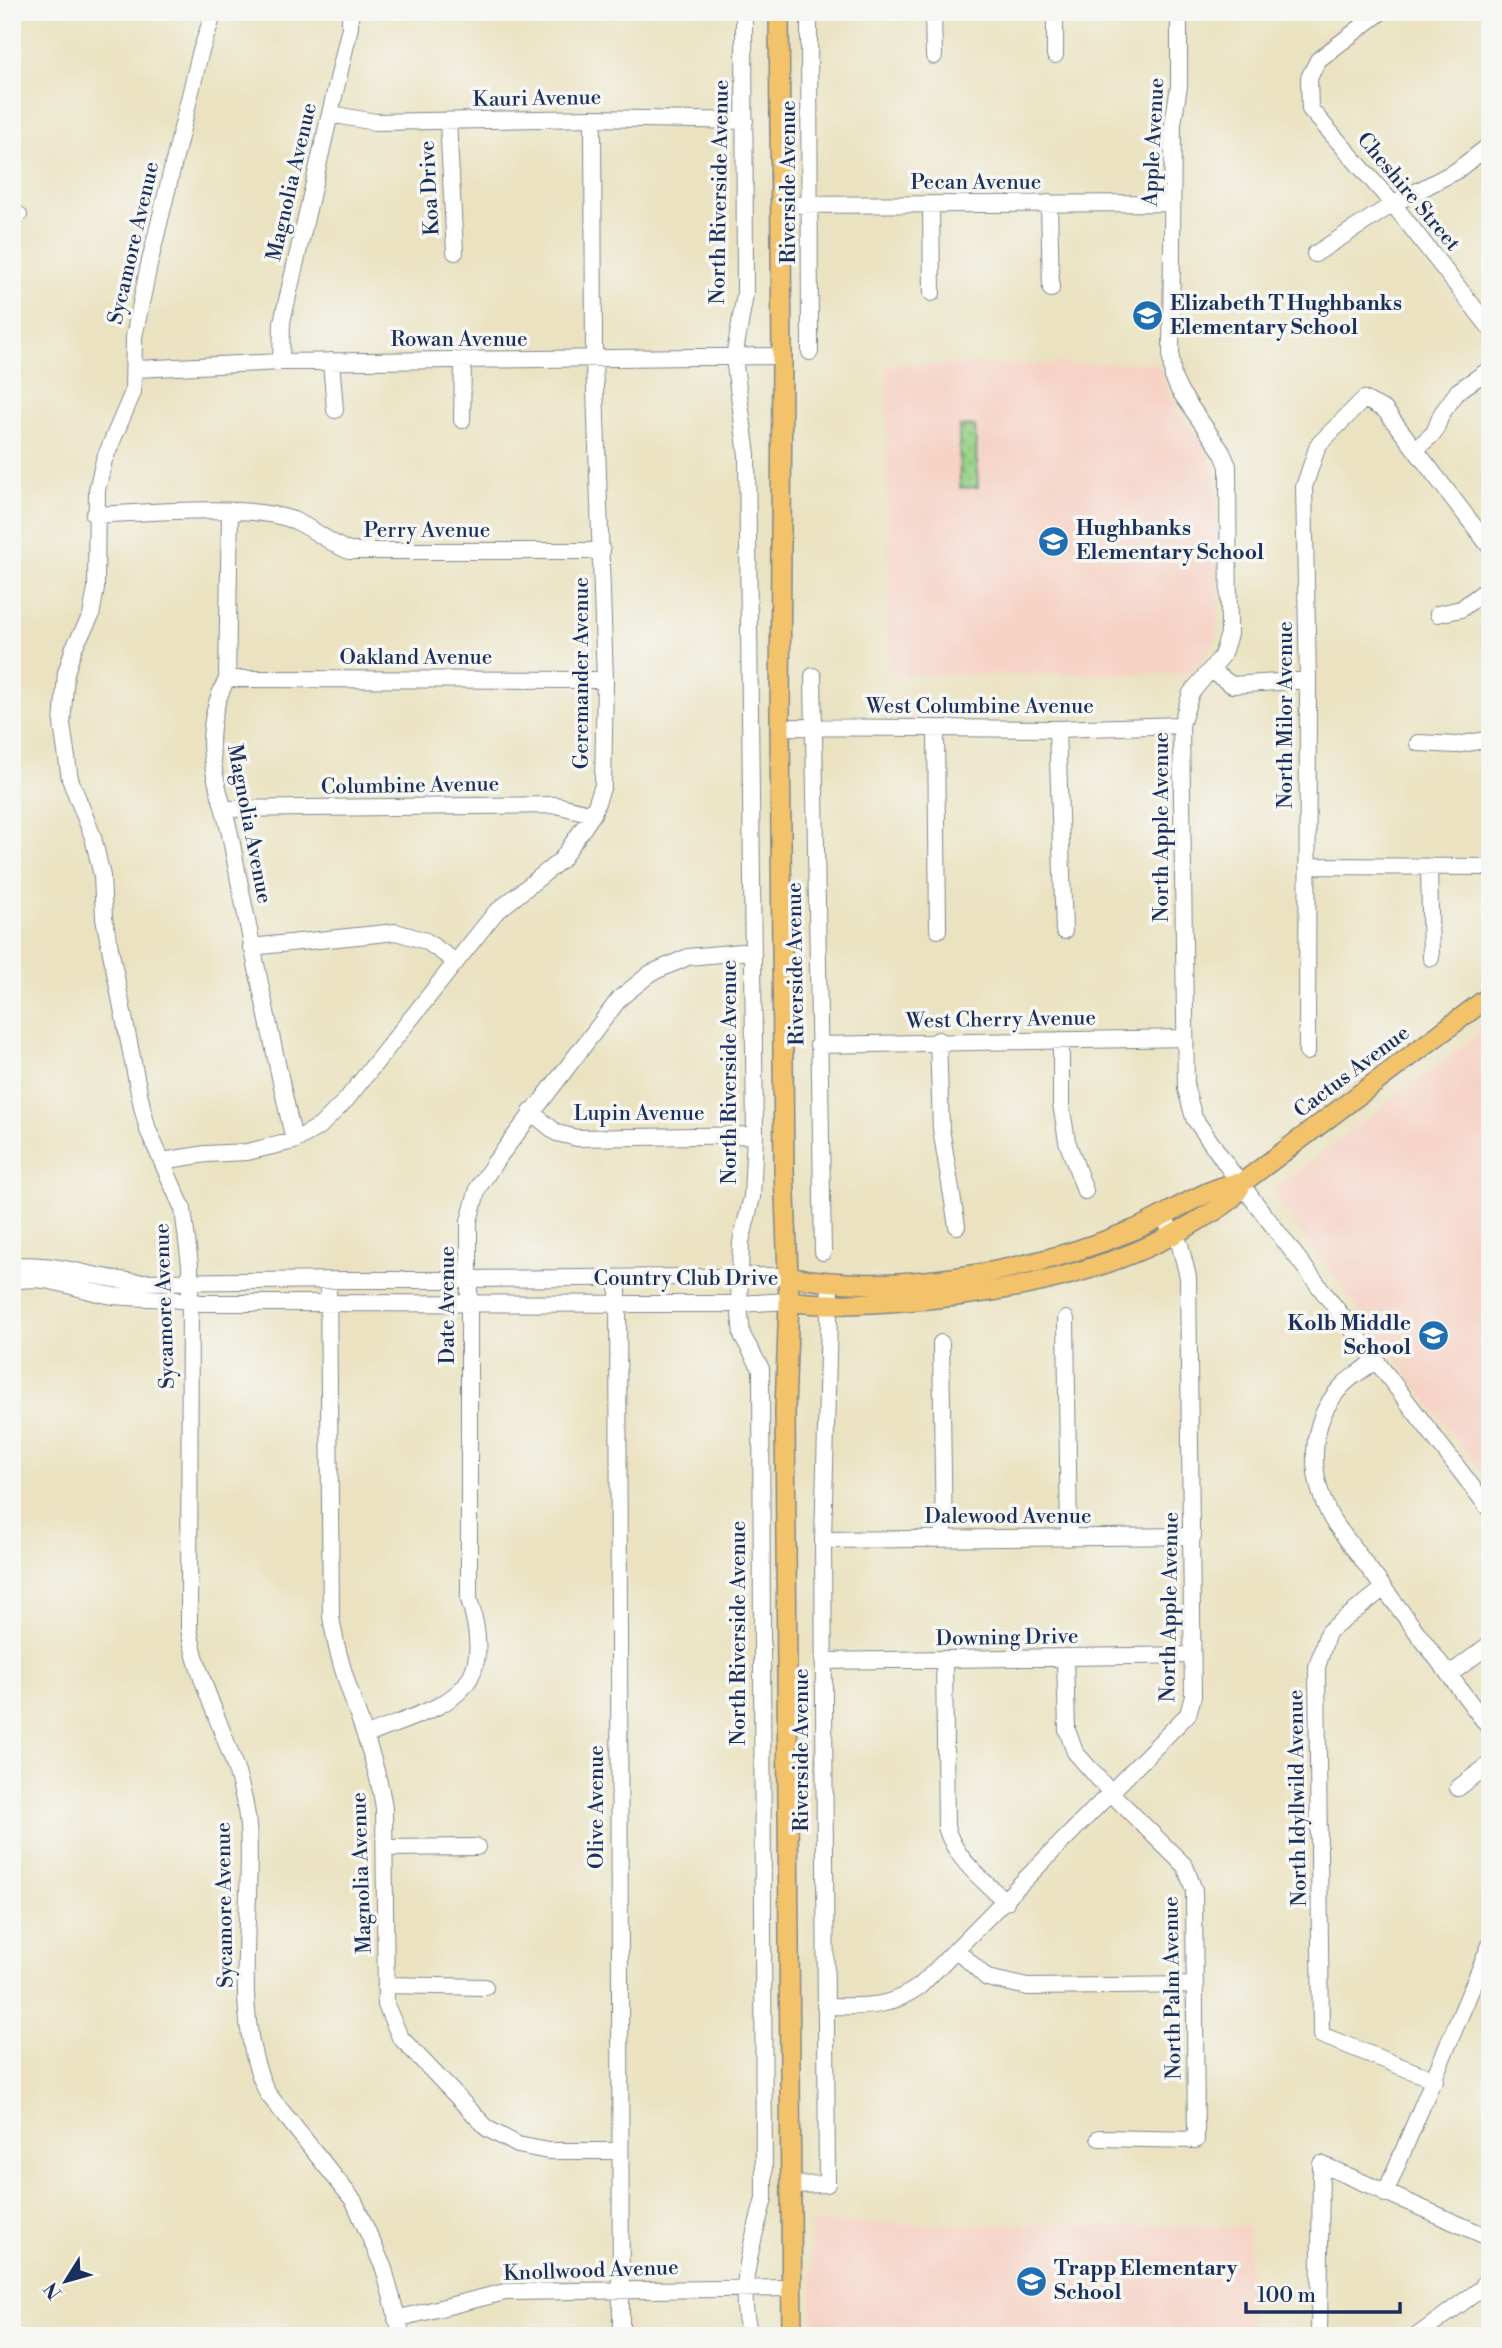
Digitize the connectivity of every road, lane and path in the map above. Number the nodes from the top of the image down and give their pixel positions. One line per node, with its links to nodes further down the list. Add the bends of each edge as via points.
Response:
1 (214, 12): 36 (street, Sycamore Avenue, via 149,265 134,337)
2 (350, 12): 12 (street, Magnolia Avenue)
3 (744, 12): 15 (street, North Riverside Avenue)
4 (779, 12): 21 (main road)
5 (810, 12): 22 (street, Riverside Avenue)
6 (933, 12): 11 (street)
7 (1055, 12): 10 (street)
8 (1179, 12): 18 (street, Apple Avenue)
9 (1381, 12): 20 (street, Cheshire Street, via 1318,60 1309,78 1310,109)
10 (1055, 55)
11 (933, 56)
12 (330, 114): 14 (street, Kauri Avenue, via 375,122); 34 (street, Magnolia Avenue, via 282,322)
13 (593, 118): 14 (street, Kauri Avenue); 15 (street, Kauri Avenue); 32 (street, Geremander Avenue)
14 (448, 121): 23 (street, Koa Drive)
15 (746, 121): 31 (street, North Riverside Avenue, via 745,294)
16 (1490, 145): 20 (street, via 1456,171)
17 (1049, 203): 18 (street, Pecan Avenue); 19 (street, Pecan Avenue); 26 (street)
18 (1172, 203): 25 (street, Apple Avenue)
19 (931, 204): 22 (street, Pecan Avenue); 27 (street)
20 (1393, 204): 24 (street); 28 (street, Cheshire Street)
21 (780, 205): 22 (street, Pecan Avenue); 30 (main road)
22 (810, 205): 29 (street, Riverside Avenue)
23 (455, 252)
24 (1315, 254)
25 (1170, 273): 47 (street, North Apple Avenue, via 1174,377 1222,452 1230,480 1230,634 1222,656)
26 (1051, 289)
27 (932, 293)
28 (1490, 328)
29 (810, 352)
30 (782, 356): 31 (street, Rowan Avenue); 53 (main road)
31 (734, 358): 32 (street, Rowan Avenue); 67 (street, North Riverside Avenue, via 747,454)
32 (594, 359): 35 (street, Rowan Avenue); 44 (street, Geremander Avenue)
33 (331, 361): 34 (street, Rowan Avenue); 35 (street, Rowan Avenue); 38 (street)
34 (281, 362): 36 (street, Rowan Avenue)
35 (463, 362): 39 (street)
36 (136, 369): 42 (street, Sycamore Avenue, via 127,412 104,460)
37 (1490, 369): 40 (street, via 1458,391 1434,433)
38 (335, 410)
39 (462, 420)
40 (1416, 449): 43 (street); 51 (street, North Milor Avenue, via 1385,410 1364,399 1318,445 1304,487)
41 (230, 512): 42 (street, Perry Avenue); 44 (street, Perry Avenue, via 292,520 349,551); 49 (street, Magnolia Avenue)
42 (94, 515): 79 (street, Sycamore Avenue, via 96,588 91,616 66,673 63,750 93,837 102,876 104,918 142,1107)
43 (1490, 547)
44 (602, 551): 50 (street, Geremander Avenue)
45 (1490, 587): 46 (street, via 1461,609)
46 (1437, 614)
47 (1210, 670): 51 (street, via 1232,685); 52 (street, North Apple Avenue, via 1191,694)
48 (813, 676): 54 (street, Riverside Avenue)
49 (227, 679): 50 (street, Oakland Avenue); 59 (street, Magnolia Avenue, via 218,696 211,744)
50 (605, 680): 60 (street, Geremander Avenue, via 603,785)
51 (1308, 680): 61 (street, North Milor Avenue)
52 (1181, 725): 56 (street, West Columbine Avenue); 71 (street, North Apple Avenue)
53 (780, 727): 54 (street, West Columbine Avenue); 88 (main road)
54 (814, 729): 55 (street, West Columbine Avenue); 74 (street, Riverside Avenue)
55 (936, 729): 56 (street, West Columbine Avenue); 64 (street)
56 (1057, 729): 65 (street)
57 (1490, 739): 58 (street, via 1457,745)
58 (1418, 743)
59 (226, 809): 60 (street, Columbine Avenue, via 556,805); 66 (street, Magnolia Avenue)
60 (593, 814): 69 (street, Geremander Avenue, via 561,860 495,913)
61 (1307, 866): 63 (street); 75 (street, North Milor Avenue)
62 (1490, 867): 63 (street)
63 (1429, 868): 68 (street)
64 (938, 930)
65 (1064, 931)
66 (251, 947): 69 (street, via 396,932 426,941); 78 (street, Magnolia Avenue)
67 (752, 951): 76 (street, Date Avenue, via 688,957 651,973 620,998); 77 (street, North Riverside Avenue)
68 (1431, 958)
69 (456, 962): 78 (street, Geremander Avenue, via 346,1100 320,1126)
70 (1490, 996): 80 (main road, Cactus Avenue)
71 (1185, 1038): 73 (street, West Cherry Avenue); 80 (street, North Apple Avenue, via 1186,1089 1194,1118)
72 (939, 1040): 73 (street, West Cherry Avenue); 74 (street, West Cherry Avenue); 83 (street, via 941,1129)
73 (1061, 1041): 81 (street, via 1061,1104 1067,1141)
74 (818, 1045): 85 (street, Riverside Avenue)
75 (1307, 1052)
76 (531, 1112): 77 (street, Lupin Avenue, via 557,1133 577,1138); 91 (street, Date Avenue, via 478,1188 469,1221)
77 (755, 1135): 87 (street, North Riverside Avenue, via 752,1197 741,1242)
78 (294, 1141): 79 (street, Geremander Avenue, via 247,1152)
79 (162, 1161): 90 (street, Sycamore Avenue, via 183,1209)
80 (1242, 1184): 82 (main road, Country Club Drive, via 1224,1184); 84 (main road, Country Club Drive, via 1235,1198); 104 (street, North Apple Avenue)
81 (1085, 1191)
82 (1163, 1217): 84 (street, North Apple Avenue); 94 (main road, Country Club Drive, via 1105,1241 1009,1268 903,1281)
83 (957, 1226)
84 (1174, 1236): 101 (main road, Country Club Drive, via 1035,1283 950,1297); 106 (street, North Apple Avenue, via 1188,1277)
85 (823, 1252)
86 (12, 1266): 90 (street, Country Club Drive, via 59,1266 118,1281)
87 (740, 1276): 88 (street, Country Club Drive); 89 (street, Country Club Drive); 100 (street, North Riverside Avenue)
88 (787, 1276): 94 (main road, Country Club Drive); 96 (main road)
89 (618, 1279): 91 (street, Country Club Drive); 97 (street, Olive Avenue)
90 (189, 1280): 93 (street, Country Club Drive); 95 (street, Sycamore Avenue)
91 (469, 1280): 93 (street, Country Club Drive); 99 (street, Date Avenue)
92 (12, 1281): 95 (street, Country Club Drive, via 53,1280 113,1296)
93 (328, 1281): 98 (street, Magnolia Avenue)
94 (837, 1282): 101 (street, Riverside Avenue)
95 (189, 1300): 98 (street, Country Club Drive); 141 (street, Sycamore Avenue, via 189,1629 194,1659 238,1778 248,1825 247,1996 258,2074 268,2094 354,2201 384,2269)
96 (789, 1301): 100 (street, Country Club Drive); 101 (main road, Country Club Drive); 134 (main road, via 785,1423)
97 (618, 1302): 99 (street, Country Club Drive); 100 (street, Country Club Drive); 133 (street, Olive Avenue)
98 (329, 1303): 99 (street, Country Club Drive); 118 (street, Magnolia Avenue, via 331,1616 335,1653)
99 (469, 1304): 118 (street, Date Avenue, via 469,1599 480,1650 472,1679 452,1699)
100 (739, 1304): 140 (street, North Riverside Avenue, via 742,1335 761,1369 764,2199 748,2260)
101 (829, 1304): 109 (street, Riverside Avenue)
102 (1066, 1319): 107 (street)
103 (942, 1343): 108 (street)
104 (1377, 1360): 105 (street, North Apple Avenue); 110 (street, via 1342,1386 1314,1441 1317,1484 1324,1504)
105 (1490, 1510)
106 (1194, 1536): 107 (street, Dalewood Avenue); 112 (street, North Apple Avenue)
107 (1069, 1538): 108 (street, Dalewood Avenue)
108 (944, 1539): 109 (street, Dalewood Avenue)
109 (823, 1540): 115 (street, Riverside Avenue)
110 (1383, 1589): 116 (street); 131 (street, North Idyllwild Avenue, via 1328,1632 1317,1667 1321,2035)
111 (1490, 1644): 116 (street)
112 (1192, 1655): 113 (street, Downing Drive); 121 (street, North Apple Avenue, via 1193,1696 1188,1714)
113 (1065, 1659): 114 (street, Downing Drive); 121 (street, North Palm Avenue, via 1067,1730 1075,1752)
114 (944, 1660): 115 (street, Downing Drive); 124 (street, via 946,1827 962,1860)
115 (823, 1661): 130 (street, Riverside Avenue)
116 (1449, 1675): 117 (street)
117 (1490, 1729)
118 (365, 1736): 123 (street, Magnolia Avenue, via 379,1776)
119 (1490, 1764): 120 (street)
120 (1458, 1788)
121 (1112, 1794): 124 (street, North Apple Avenue); 128 (street, North Palm Avenue, via 1185,1866 1194,1890)
122 (477, 1847): 123 (street)
123 (385, 1849): 127 (street, Magnolia Avenue)
124 (1006, 1902): 126 (street, North Apple Avenue)
125 (1490, 1945): 131 (street)
126 (957, 1950): 128 (street, via 987,1978 1028,1987); 130 (street, North Apple Avenue, via 899,2001)
127 (386, 1985): 129 (street); 133 (street, Magnolia Avenue, via 386,2005 400,2037 488,2129 518,2145 548,2151)
128 (1196, 1985): 132 (street, North Palm Avenue, via 1196,2140)
129 (485, 1987)
130 (825, 2006): 134 (street, Riverside Avenue, via 827,2184)
131 (1435, 2080): 135 (street)
132 (1099, 2138)
133 (620, 2151): 139 (street, Olive Avenue)
134 (792, 2185): 138 (main road)
135 (1385, 2194): 136 (street); 146 (street, via 1321,2164)
136 (1490, 2238)
137 (1490, 2273): 147 (street, via 1482,2288)
138 (791, 2288): 140 (street, Knollwood Avenue); 145 (main road)
139 (621, 2289): 140 (street, Knollwood Avenue); 141 (street, Knollwood Avenue, via 505,2292); 143 (street, Olive Avenue)
140 (747, 2290): 144 (street, North Riverside Avenue)
141 (396, 2319): 142 (street, Sycamore Avenue)
142 (402, 2336)
143 (621, 2336)
144 (751, 2336)
145 (792, 2336)
146 (1319, 2336)
147 (1418, 2336)

